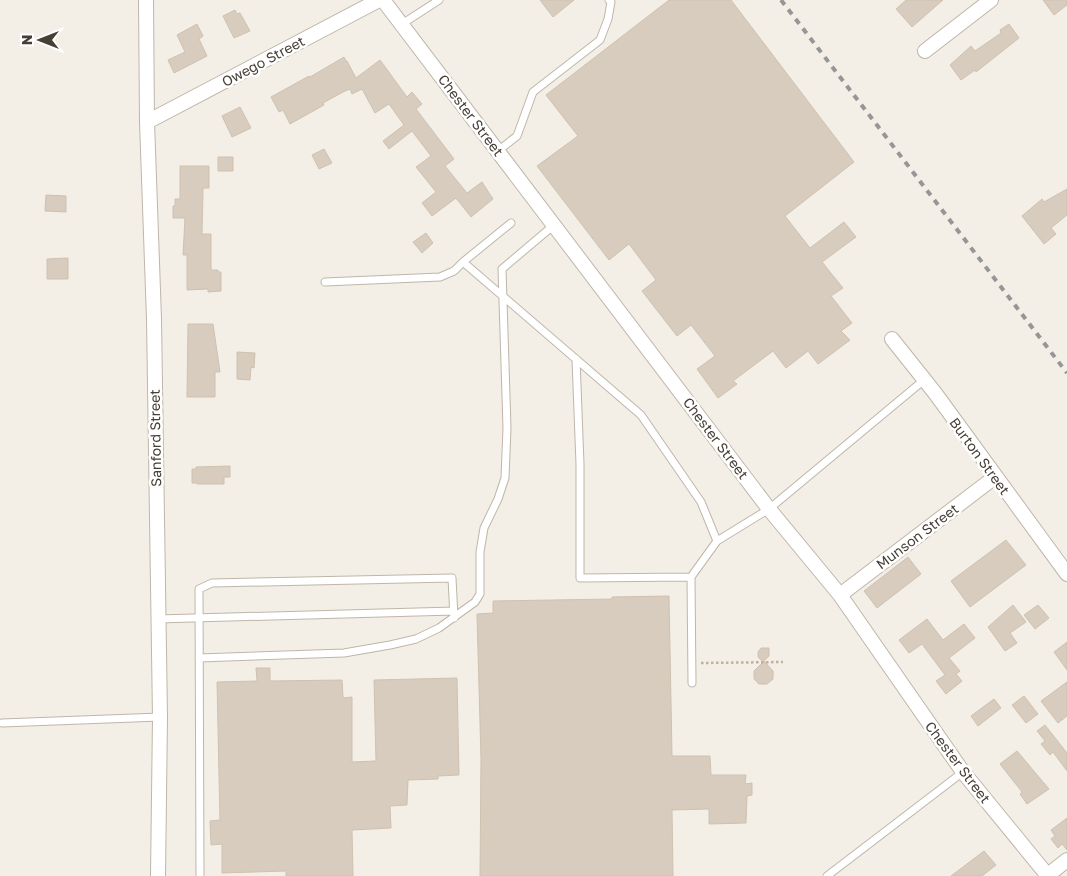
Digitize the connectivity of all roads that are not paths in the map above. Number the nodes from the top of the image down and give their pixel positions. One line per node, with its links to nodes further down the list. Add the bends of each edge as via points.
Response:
1 (146, 0): 8 (street, Sanford Street)
2 (439, 0): 6 (lane)
3 (609, 0): 9 (lane, via 608,19 600,40 533,92 517,136)
4 (991, 0): 7 (street)
5 (386, 1): 6 (street, Chester Street); 8 (street, Owego Street)
6 (402, 24): 9 (street, Chester Street)
7 (925, 51)
8 (147, 122): 26 (street, Sanford Street, via 154,319)
9 (498, 150): 11 (street, Chester Street)
10 (511, 223): 12 (lane)
11 (555, 225): 14 (lane, via 502,269); 19 (street, Chester Street)
12 (463, 262): 13 (lane, via 454,271 440,277); 14 (lane)
13 (325, 282)
14 (503, 297): 16 (lane); 24 (lane, via 507,428 505,478 484,528 480,552 480,594 475,602)
15 (892, 339): 17 (street, Burton Street)
16 (576, 360): 20 (lane, via 641,415 701,502); 22 (lane, via 580,578)
17 (924, 380): 18 (street, Burton Street); 19 (lane)
18 (995, 477): 21 (street, Burton Street); 23 (street, Munson Street)
19 (769, 508): 20 (lane); 23 (street, Chester Street)
20 (717, 541): 22 (lane)
21 (1067, 574)
22 (691, 577): 28 (lane)
23 (840, 595): 31 (street, Chester Street)
24 (454, 615): 25 (lane); 25 (lane, via 452,578 212,582 199,589); 27 (lane, via 439,628 416,639 365,650)
25 (199, 618): 26 (lane); 27 (lane)
26 (158, 620): 29 (street, Sanford Street)
27 (199, 658): 34 (lane)
28 (692, 683)
29 (160, 717): 30 (lane); 33 (street, Sanford Street)
30 (2, 723)
31 (963, 772): 35 (lane); 36 (street, Chester Street)
32 (1067, 860): 36 (street)
33 (158, 876)
34 (200, 876)
35 (827, 876)
36 (1048, 876)

